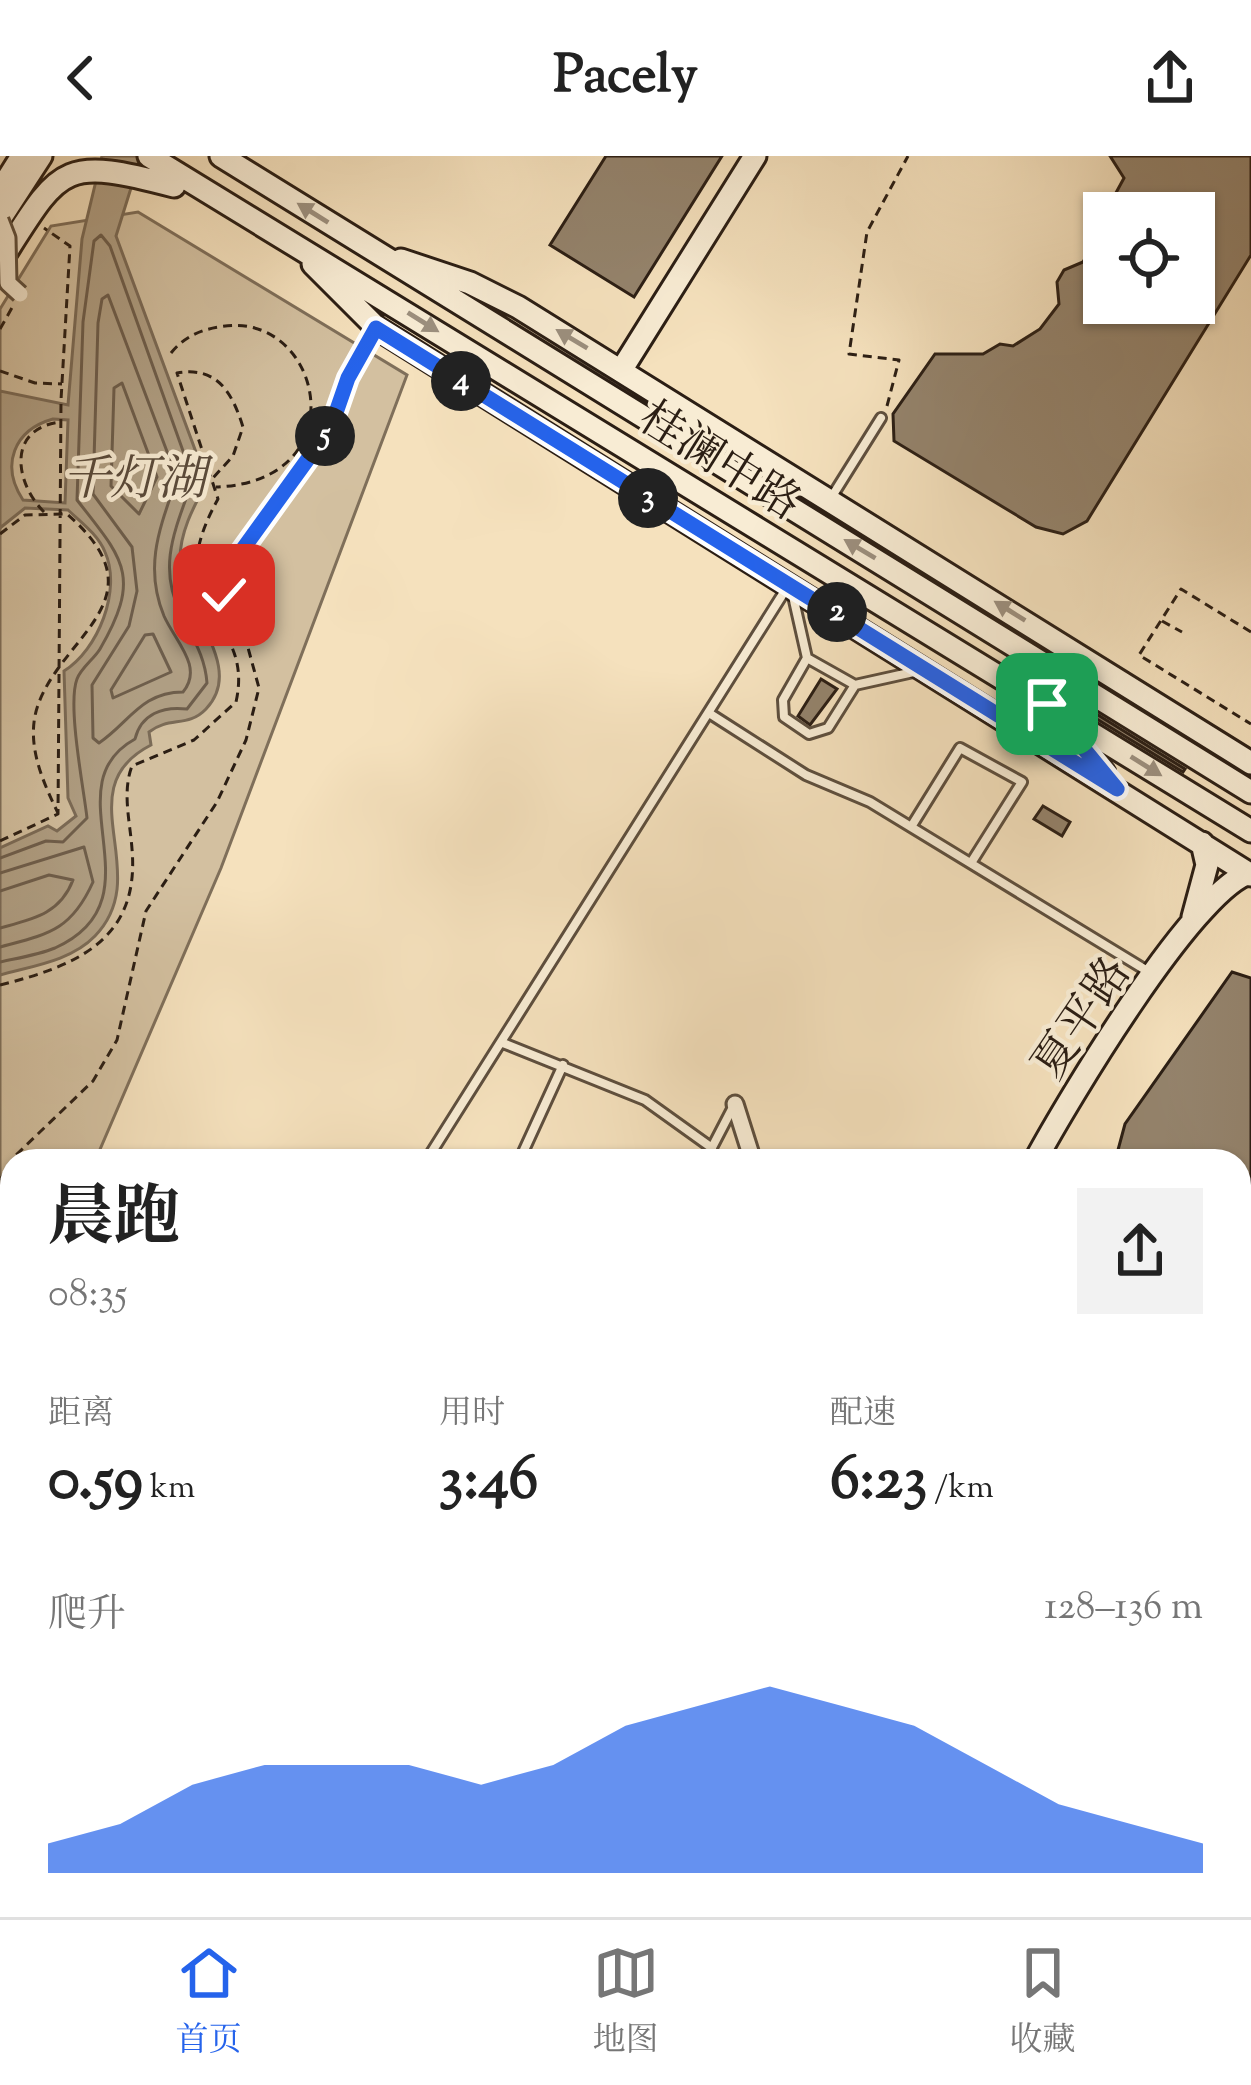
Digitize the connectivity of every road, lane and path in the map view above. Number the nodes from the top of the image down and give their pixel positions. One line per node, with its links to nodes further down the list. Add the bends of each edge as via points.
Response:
1 (22, 156): 7 (main road)
2 (41, 156): 10 (main road)
3 (149, 156): 8 (main road, 桂澜中路)
4 (220, 156): 12 (main road, 桂澜中路, one-way to 4)
5 (755, 156): 18 (main road)
6 (908, 156): 21 (path, via 867,232 849,354 899,360)
7 (0, 191)
8 (221, 203): 9 (main road, via 118,159 80,158); 11 (main road, 桂澜中路)
9 (28, 218): 13 (main road); 20 (path, via 70,246)
10 (0, 219): 14 (street, bridge, via 8,284)
11 (287, 238): 16 (main road); 38 (main road, 桂澜中路, one-way to 38)
12 (374, 250): 18 (main road, one-way to 12, via 497,295); 36 (main road, 桂澜中路, one-way to 12)
13 (0, 262)
14 (20, 294): 15 (path)
15 (0, 328)
16 (376, 328): 29 (main road); 59 (path, via 331,427 235,560 224,595 244,633 259,688 255,706 217,802 146,911 117,1040 94,1082)
17 (171, 353): 24 (path, via 203,330 255,328 297,358 308,382 312,408 294,457 249,485)
18 (622, 369): 25 (main road)
19 (0, 371): 20 (path)
20 (63, 384): 22 (path)
21 (880, 418): 25 (lane)
22 (62, 421): 26 (path); 27 (path, via 25,444 19,472)
23 (212, 479): 23 (path, via 233,456 243,427 222,382 177,373); 24 (path)
24 (214, 487): 54 (path, via 218,499 193,563 209,614 237,652 236,702 194,740 132,766 126,783 135,881 115,926 83,959)
25 (831, 498): 40 (main road, one-way to 25)
26 (59, 512): 27 (path); 35 (path); 35 (path, via 92,539 106,576 97,619)
27 (45, 513): 28 (path, via 25,515)
28 (0, 534)
29 (790, 583): 33 (lane); 34 (main road); 39 (lane)
30 (1161, 620): 31 (path); 32 (path, via 1180,589); 41 (path, via 1138,656)
31 (1182, 632)
32 (1251, 632)
33 (807, 658): 37 (lane); 37 (lane, via 783,700 784,717 809,734 828,728)
34 (927, 669): 37 (lane); 43 (main road)
35 (59, 670): 45 (path); 45 (path, via 34,720 35,760)
36 (1068, 675): 40 (main road); 44 (main road, 桂澜中路)
37 (855, 685)
38 (1047, 704): 43 (main road); 47 (main road, 桂澜中路, one-way to 47)
39 (712, 715): 46 (lane, via 806,775); 55 (lane)
40 (1178, 717): 42 (main road)
41 (1251, 724)
42 (1248, 760)
43 (1117, 789): 49 (main road)
44 (1251, 792)
45 (58, 814): 48 (path)
46 (911, 827): 50 (lane); 50 (lane, via 960,748 1022,782)
47 (1251, 831)
48 (0, 841)
49 (1202, 843): 51 (main road); 52 (main road, 夏平路, via 1207,865)
50 (971, 863): 53 (lane)
51 (1250, 874): 52 (main road, 夏平路, via 1230,881)
52 (1193, 918): 53 (main road, 夏平路)
53 (1156, 976): 63 (main road, 夏平路, via 1100,1050)
54 (0, 985)
55 (503, 1042): 56 (lane); 60 (lane)
56 (562, 1065): 58 (lane, via 645,1100); 61 (lane)
57 (735, 1104): 58 (lane); 62 (street)
58 (712, 1148)
59 (22, 1149)
60 (434, 1149)
61 (524, 1149)
62 (750, 1149)
63 (1042, 1149)

